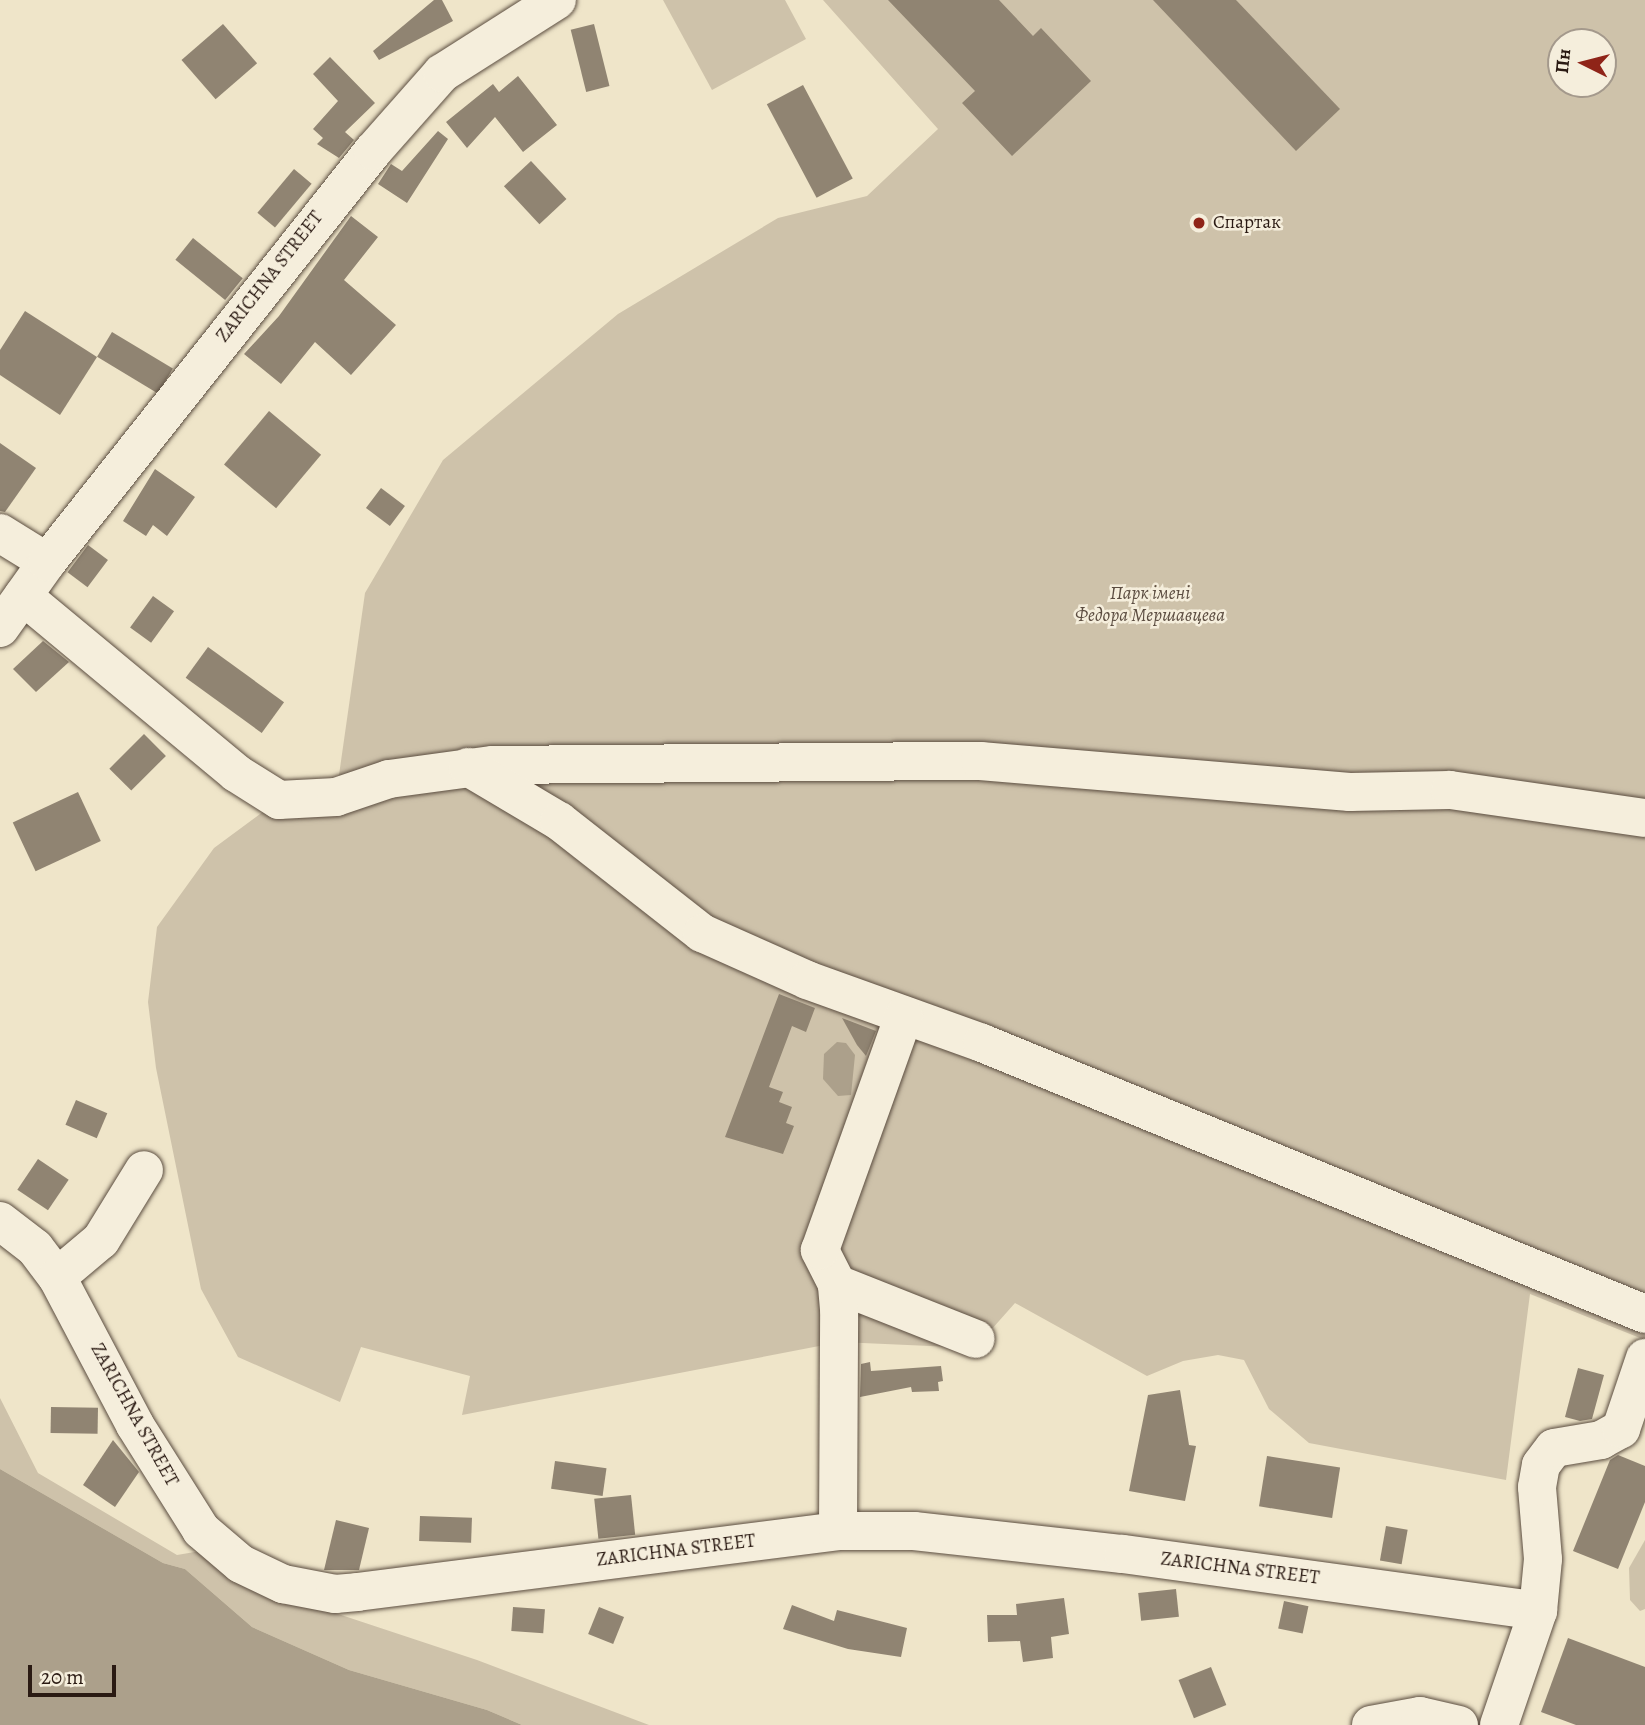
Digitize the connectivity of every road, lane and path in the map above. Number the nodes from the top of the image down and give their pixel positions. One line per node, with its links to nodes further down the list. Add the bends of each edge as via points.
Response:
1 (556, 0): 3 (street, ZARICHNA STREET, via 433,83 311,223)
2 (0, 533): 3 (street)
3 (47, 562): 4 (street, ZARICHNA STREET)
4 (23, 596): 5 (street, ZARICHNA STREET); 6 (street, via 236,773 279,800 336,797 389,779)
5 (0, 628)
6 (468, 767): 7 (street, via 980,761 1350,792 1450,790); 8 (street, via 559,821 702,933 807,980)
7 (1645, 818)
8 (904, 1016): 12 (street, via 820,1250); 13 (street, via 982,1043)
9 (144, 1170): 11 (street, via 101,1240)
10 (0, 1221): 11 (street, ZARICHNA STREET, via 35,1248)
11 (57, 1277): 16 (street, ZARICHNA STREET, via 135,1425 201,1530 241,1564 284,1584 335,1594)
12 (837, 1284): 14 (street); 16 (street)
13 (1645, 1314)
14 (976, 1339)
15 (1645, 1359): 17 (street, via 1621,1429 1601,1440 1554,1448 1541,1465 1537,1487 1543,1559)
16 (838, 1531): 17 (street, ZARICHNA STREET, via 914,1531 1123,1554)
17 (1538, 1611): 20 (street)
18 (1371, 1725): 19 (street, via 1420,1716)
19 (1459, 1725)
20 (1499, 1725)

